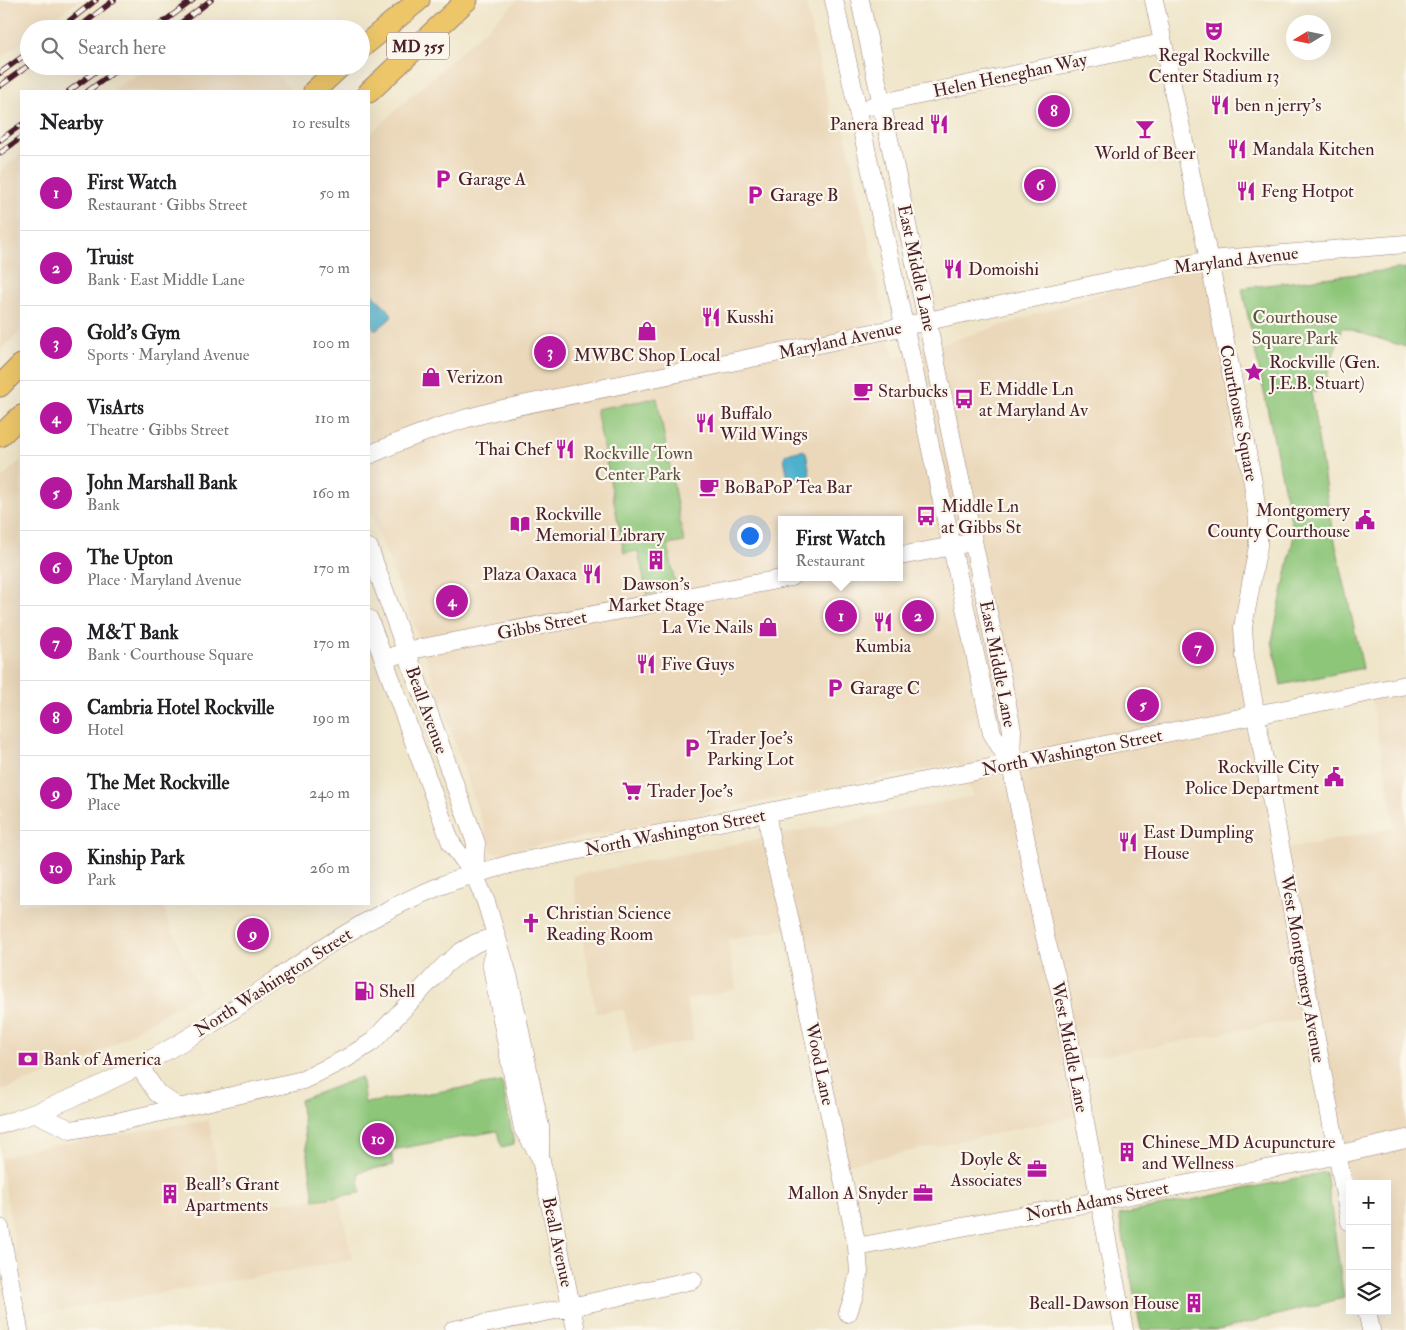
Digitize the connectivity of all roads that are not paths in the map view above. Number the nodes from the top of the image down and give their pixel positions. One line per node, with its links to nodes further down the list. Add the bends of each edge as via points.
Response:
1 (418, 0): 6 (main road, MD 355)
2 (467, 0): 10 (main road, MD 355)
3 (834, 0): 12 (street, East Middle Lane)
4 (860, 0): 11 (street, East Middle Lane)
5 (1154, 0): 7 (street, Courthouse Square)
6 (370, 40)
7 (1162, 43): 11 (street, Helen Heneghan Way); 14 (street, Courthouse Square)
8 (331, 75): 9 (main road)
9 (315, 90)
10 (370, 91)
11 (882, 103): 12 (street, Helen Heneghan Way); 15 (street, East Middle Lane)
12 (858, 111): 16 (street, East Middle Lane)
13 (1406, 244): 14 (street, Maryland Avenue)
14 (1209, 260): 15 (street, Maryland Avenue); 31 (street, Courthouse Square, via 1258,520 1258,546 1243,626 1245,657)
15 (928, 321): 16 (street, Maryland Avenue); 22 (street, East Middle Lane)
16 (905, 326): 21 (street, Maryland Avenue, via 498,410 470,417); 23 (street, East Middle Lane)
17 (20, 366): 18 (main road)
18 (0, 386)
19 (20, 417): 20 (main road)
20 (0, 436)
21 (370, 455)
22 (973, 542): 23 (street); 32 (street, East Middle Lane, via 1012,730)
23 (952, 546): 25 (street); 32 (street, East Middle Lane, via 992,734)
24 (370, 551): 28 (street, Beall Avenue)
25 (903, 555)
26 (778, 579): 28 (street, Gibbs Street)
27 (370, 622): 29 (street, Beall Avenue)
28 (406, 651): 29 (street, Gibbs Street); 34 (street, Beall Avenue, via 476,843)
29 (384, 660): 34 (street, Beall Avenue, via 451,843)
30 (1406, 685): 31 (street, North Washington Street)
31 (1257, 715): 32 (street, North Washington Street); 41 (street, West Montgomery Avenue)
32 (1011, 765): 33 (street, North Washington Street); 42 (street, West Middle Lane, via 1045,937 1061,994)
33 (767, 814): 34 (street, North Washington Street); 45 (street, Wood Lane)
34 (474, 874): 35 (street, Beall Avenue, via 486,902); 36 (street, North Washington Street, via 412,898 362,924 207,1027)
35 (496, 940): 37 (street, via 476,943 461,952 372,1042 347,1058 303,1080); 47 (street, Beall Avenue, via 491,962 523,1129 540,1155)
36 (139, 1066): 37 (street, via 158,1093); 38 (street, North Washington Street)
37 (180, 1108): 38 (street, via 71,1130)
38 (35, 1113): 39 (street, North Washington Street)
39 (0, 1125)
40 (1406, 1139): 41 (street, North Adams Street)
41 (1337, 1154): 42 (street, North Adams Street); 43 (street, West Montgomery Avenue)
42 (1099, 1201): 45 (street, North Adams Street); 53 (street, West Middle Lane)
43 (1346, 1201)
44 (0, 1228): 50 (street)
45 (857, 1247): 48 (street, Wood Lane, via 859,1272)
46 (693, 1280): 47 (street)
47 (571, 1307): 51 (street); 52 (street, Beall Avenue)
48 (848, 1313)
49 (1368, 1315): 54 (street)
50 (20, 1330)
51 (453, 1330)
52 (576, 1330)
53 (1124, 1330)
54 (1370, 1330)

